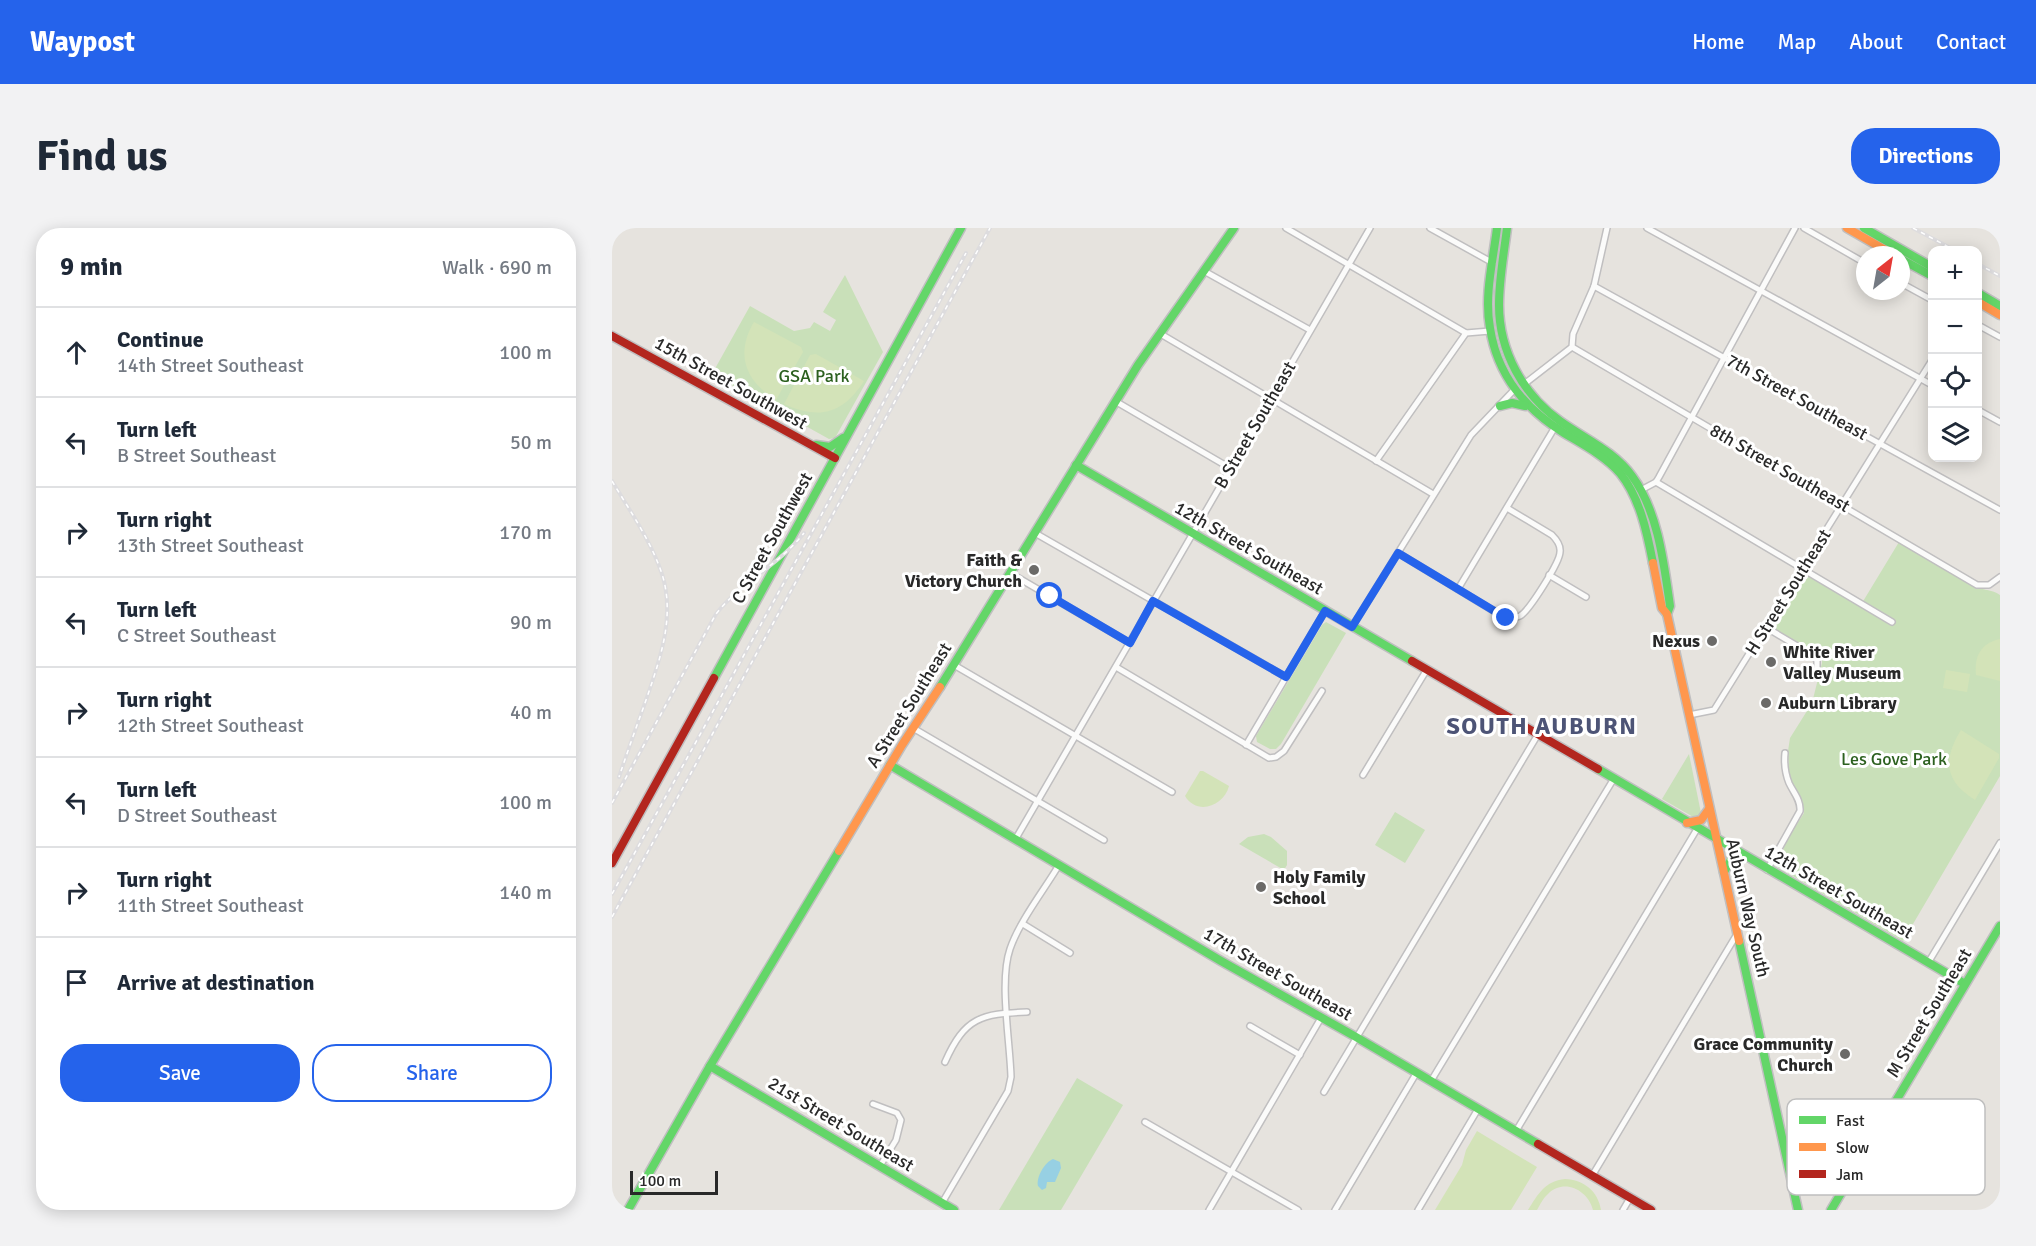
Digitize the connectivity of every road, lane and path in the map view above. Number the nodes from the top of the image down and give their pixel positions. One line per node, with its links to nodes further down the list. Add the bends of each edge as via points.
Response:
1 (961, 228): 54 (main road, C Street Southwest)
2 (1234, 228): 20 (main road, A Street Southeast)
3 (1286, 228): 17 (street)
4 (1370, 228): 17 (street, B Street Southeast)
5 (1430, 228): 16 (street)
6 (1497, 228): 16 (main road, Auburn Way South)
7 (1507, 228): 43 (main road, Auburn Way South, via 1499,307 1504,343)
8 (1608, 228): 22 (street)
9 (1647, 228): 24 (street)
10 (1795, 228): 24 (street)
11 (1804, 228): 15 (street)
12 (1847, 228): 14 (main road)
13 (1864, 228): 19 (main road)
14 (1878, 246)
15 (1856, 258)
16 (1493, 263): 32 (main road, Auburn Way South, via 1488,308)
17 (1349, 264): 31 (street, B Street Southeast); 34 (street)
18 (1910, 264): 21 (main road)
19 (1928, 265)
20 (1204, 271): 31 (street); 33 (main road, A Street Southeast)
21 (1928, 274)
22 (1594, 286): 38 (street, via 1573,334); 39 (street, 7th Street Southeast)
23 (1910, 288): 26 (street)
24 (1762, 291): 39 (street); 41 (street)
25 (1982, 296): 28 (main road)
26 (1928, 298)
27 (1982, 305): 29 (main road)
28 (2000, 306)
29 (2000, 315)
30 (1982, 328): 36 (street)
31 (1310, 330): 45 (street, B Street Southeast)
32 (1490, 331): 34 (street); 37 (main road, Auburn Way South)
33 (1159, 333): 45 (street); 46 (main road, A Street Southeast)
34 (1466, 333): 58 (street)
35 (612, 336): 55 (main road, 15th Street Southwest)
36 (2000, 337)
37 (1493, 344): 43 (main road, via 1511,376); 44 (main road, Auburn Way South)
38 (1572, 348): 43 (street); 50 (street, 8th Street Southeast)
39 (1725, 358): 50 (street); 56 (street, 7th Street Southeast)
40 (1928, 367): 41 (street, H Street Southeast)
41 (1921, 378): 42 (street); 56 (street, H Street Southeast)
42 (1928, 382)
43 (1523, 385): 51 (main road, via 1526,396); 62 (main road, Auburn Way South, via 1556,418 1616,458)
44 (1514, 390): 47 (street); 48 (main road, Auburn Way South)
45 (1270, 399): 58 (street); 60 (street, B Street Southeast)
46 (1115, 401): 59 (main road, A Street Southeast); 60 (street)
47 (1500, 406): 48 (main road, via 1512,403); 63 (street, via 1475,429)
48 (1529, 408): 51 (main road, Auburn Way South)
49 (1982, 413): 52 (street)
50 (1693, 417): 61 (street); 64 (street, 8th Street Southeast)
51 (1545, 421): 53 (main road, Auburn Way South)
52 (2000, 422)
53 (1555, 428): 62 (main road, Auburn Way South, via 1602,456); 65 (street)
54 (850, 430): 55 (main road, via 830,447); 57 (main road, C Street Southwest)
55 (807, 443): 57 (main road, 15th Street Southwest)
56 (1881, 443): 64 (street, H Street Southeast); 66 (street, 7th Street Southeast)
57 (835, 458): 107 (main road, C Street Southwest)
58 (1376, 461): 63 (street)
59 (1076, 465): 67 (main road, A Street Southeast); 68 (main road, 12th Street Southeast)
60 (1230, 468): 68 (street, B Street Southeast)
61 (1656, 482): 62 (street); 70 (street)
62 (1638, 493): 88 (main road, Auburn Way South, via 1649,509)
63 (1433, 494): 69 (street)
64 (1843, 505): 70 (street, H Street Southeast); 73 (street, 8th Street Southeast, via 1977,585 1989,585)
65 (1507, 508): 72 (street, via 1552,536 1560,546); 74 (street)
66 (2000, 510)
67 (1035, 532): 71 (main road, A Street Southeast); 76 (street)
68 (1192, 533): 76 (street, B Street Southeast); 77 (main road, 12th Street Southeast)
69 (1398, 553): 74 (street); 79 (street)
70 (1803, 568): 78 (street); 80 (street, H Street Southeast)
71 (1010, 573): 81 (street); 82 (main road, A Street Southeast)
72 (1549, 575): 74 (street, via 1527,610 1517,617 1502,616); 75 (street)
73 (2000, 577)
74 (1458, 589)
75 (1586, 597)
76 (1153, 601): 81 (street, B Street Southeast); 86 (street)
77 (1325, 611): 79 (main road, 12th Street Southeast); 86 (street)
78 (1893, 622)
79 (1352, 627): 85 (main road, 12th Street Southeast)
80 (1767, 628): 84 (street, via 1814,656); 88 (street, H Street Southeast, via 1714,710)
81 (1130, 643): 83 (street, B Street Southeast)
82 (954, 665): 89 (main road, A Street Southeast); 90 (street)
83 (1116, 667): 90 (street, B Street Southeast); 92 (street)
84 (1817, 668)
85 (1426, 671): 91 (main road, 12th Street Southeast); 95 (street)
86 (1286, 677): 92 (street)
87 (1322, 691): 92 (street, via 1282,753 1273,758)
88 (1689, 715): 99 (main road, Auburn Way South)
89 (913, 728): 94 (main road, A Street Southeast); 98 (street)
90 (1075, 736): 97 (street); 98 (street, B Street Southeast)
91 (1537, 736): 96 (main road, 12th Street Southeast); 121 (street)
92 (1246, 745)
93 (1785, 753): 109 (street, via 1786,772 1800,811)
94 (890, 765): 102 (main road, 17th Street Southeast); 124 (main road, A Street Southeast)
95 (1363, 776)
96 (1613, 780): 100 (main road, 12th Street Southeast); 126 (street)
97 (1172, 792)
98 (1037, 801): 102 (street, B Street Southeast); 103 (street)
99 (1709, 810): 100 (main road, via 1701,820); 104 (main road, Auburn Way South)
100 (1687, 823): 101 (main road, 12th Street Southeast)
101 (1697, 829): 104 (main road, 12th Street Southeast); 132 (street)
102 (1015, 840): 108 (main road, 17th Street Southeast)
103 (1104, 840)
104 (1716, 840): 106 (main road, 12th Street Southeast); 110 (main road, Auburn Way South)
105 (2000, 843): 115 (street)
106 (1747, 858): 109 (main road, 12th Street Southeast); 110 (main road, via 1731,858)
107 (612, 863)
108 (1059, 865): 111 (street); 119 (main road, 17th Street Southeast)
109 (1767, 870): 115 (main road, 12th Street Southeast)
110 (1723, 873): 113 (main road, Auburn Way South)
111 (1023, 924): 114 (street); 118 (street, via 1008,957)
112 (2000, 926): 116 (main road, M Street Southeast)
113 (1737, 934): 133 (main road, Auburn Way South); 136 (street)
114 (1070, 953)
115 (1928, 963): 116 (main road, 12th Street Southeast)
116 (1965, 984): 128 (main road, M Street Southeast)
117 (1027, 1012): 118 (street)
118 (1008, 1013): 123 (street, via 968,1025); 140 (street, via 1008,1091)
119 (1322, 1018): 121 (main road, 17th Street Southeast); 122 (street)
120 (1250, 1026): 122 (street)
121 (1356, 1037): 125 (main road, 17th Street Southeast); 127 (street)
122 (1300, 1055): 135 (street)
123 (945, 1062)
124 (710, 1066): 134 (main road, 21st Street Southeast); 141 (main road, A Street Southeast)
125 (1417, 1072): 126 (main road, 17th Street Southeast); 145 (street)
126 (1431, 1081): 130 (main road, 17th Street Southeast)
127 (1324, 1092)
128 (1897, 1099)
129 (873, 1104): 134 (street, via 897,1113 901,1120 896,1140)
130 (1478, 1108): 132 (main road, 17th Street Southeast); 146 (street)
131 (1145, 1122): 135 (street)
132 (1516, 1131): 136 (main road, 17th Street Southeast)
133 (1787, 1160)
134 (880, 1166): 140 (main road, 21st Street Southeast)
135 (1232, 1172): 143 (street); 144 (street)
136 (1592, 1176): 139 (main road, 17th Street Southeast)
137 (1795, 1195): 149 (main road, Auburn Way South)
138 (1840, 1195): 150 (main road, M Street Southeast)
139 (1630, 1198): 147 (street); 148 (main road, 17th Street Southeast)
140 (942, 1203): 142 (main road, 21st Street Southeast)
141 (628, 1210)
142 (954, 1210)
143 (1209, 1210)
144 (1298, 1210)
145 (1335, 1210)
146 (1418, 1210)
147 (1623, 1210)
148 (1651, 1210)
149 (1798, 1210)
150 (1831, 1210)

